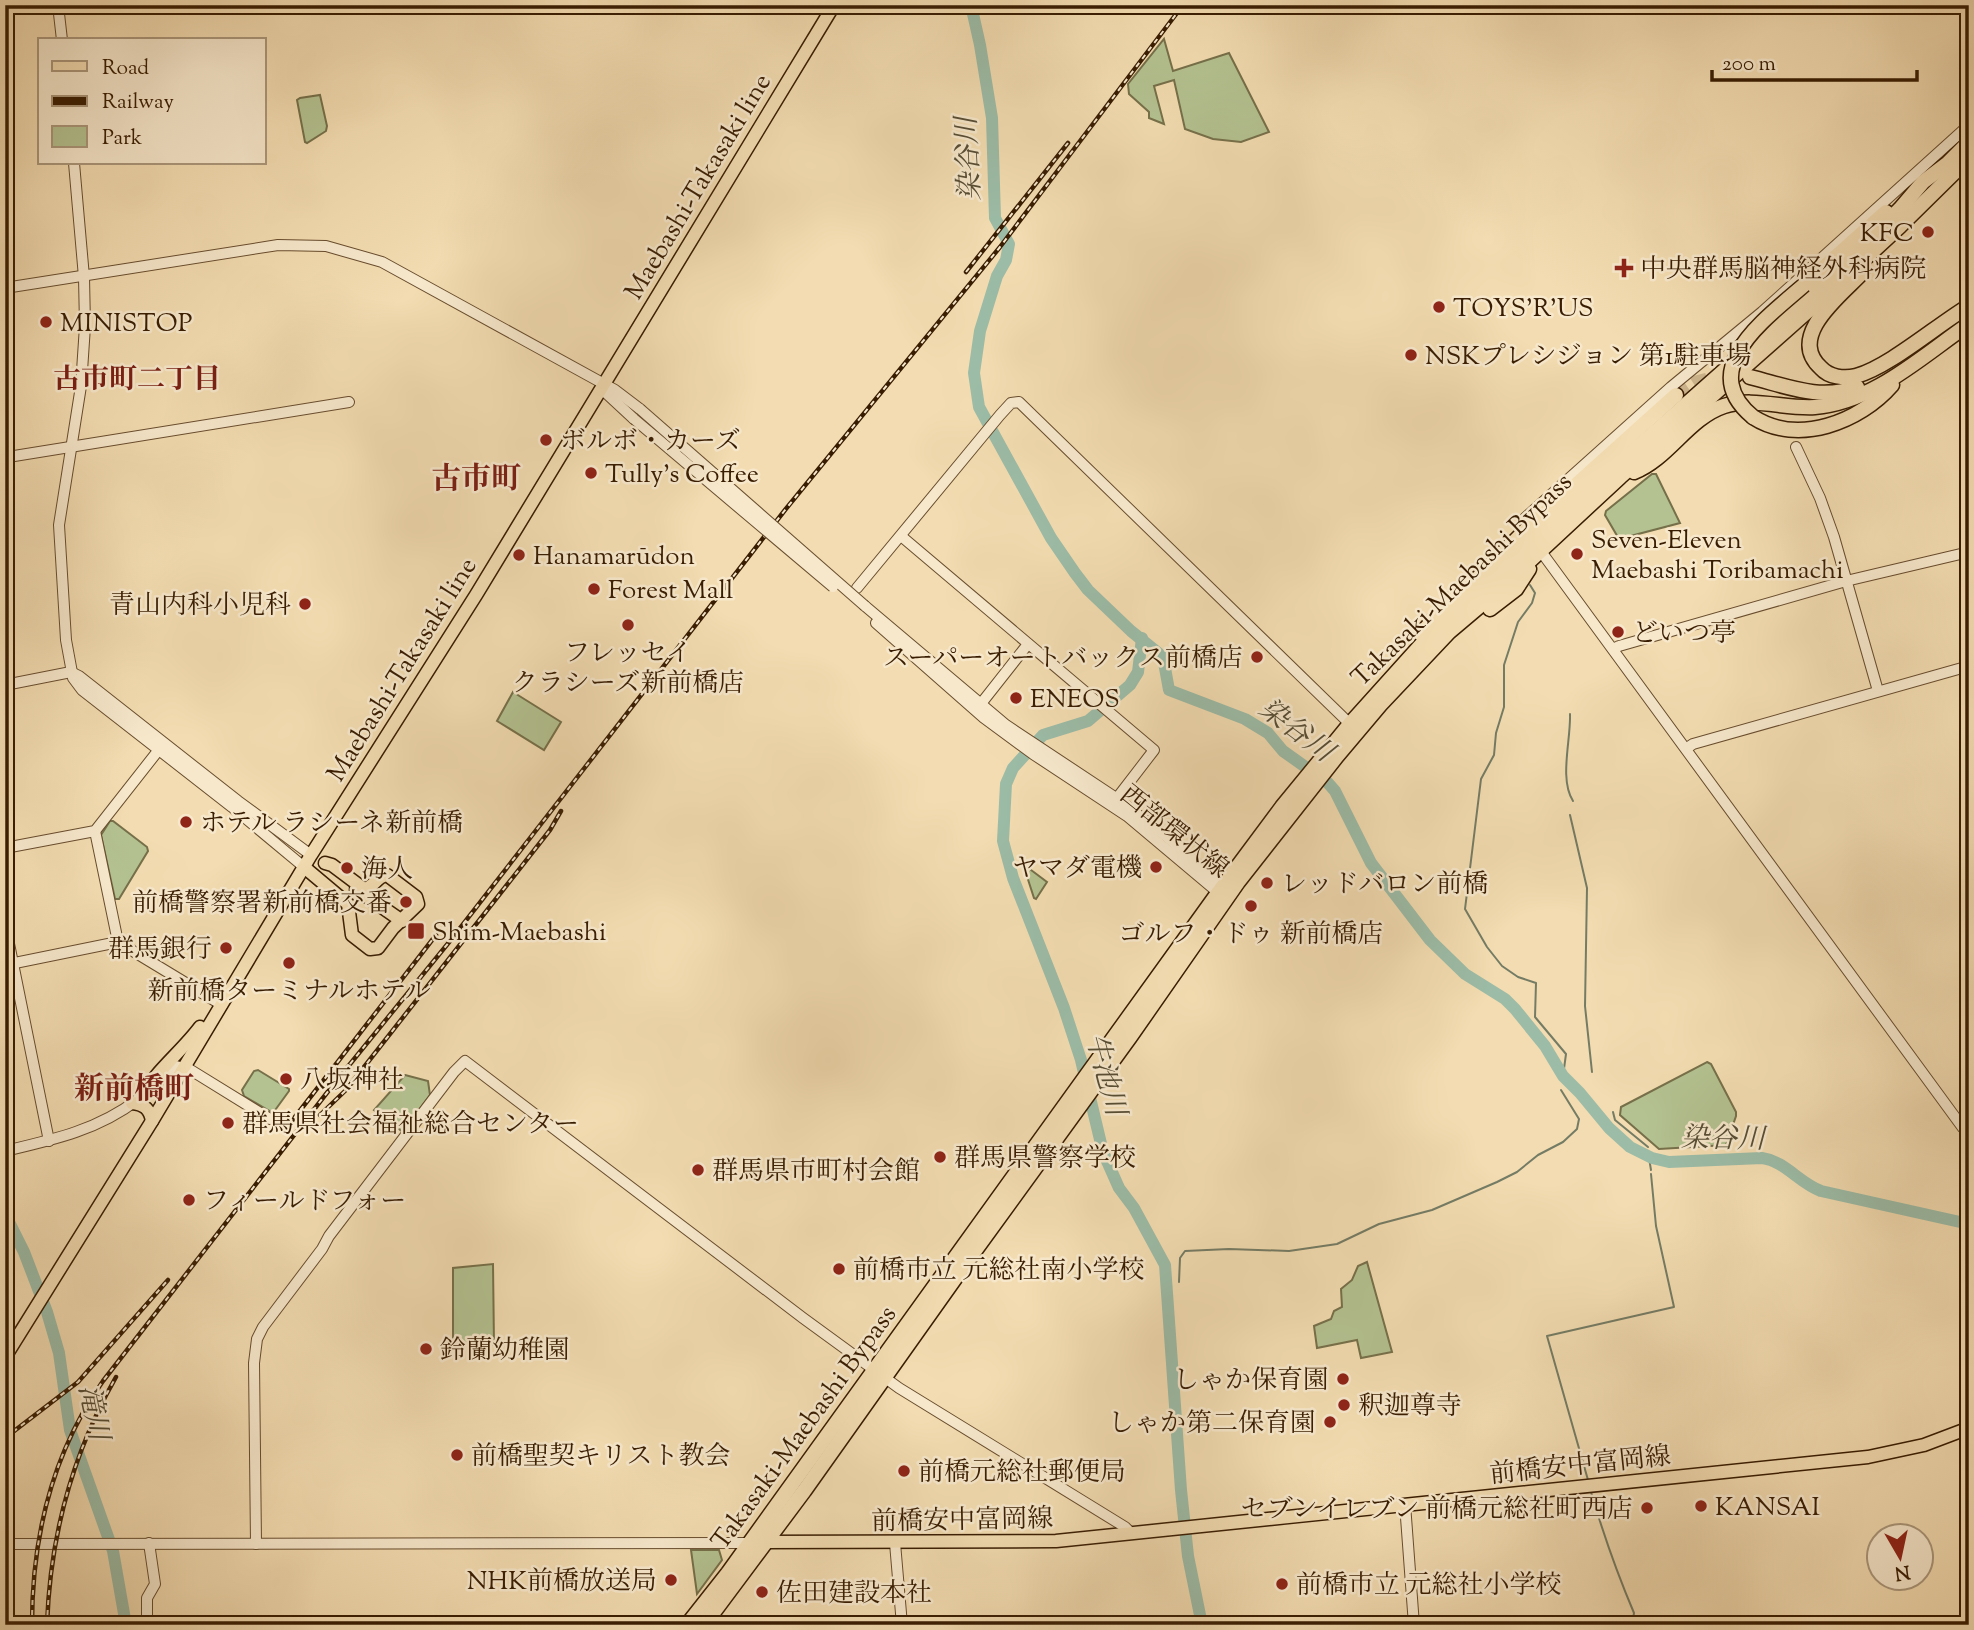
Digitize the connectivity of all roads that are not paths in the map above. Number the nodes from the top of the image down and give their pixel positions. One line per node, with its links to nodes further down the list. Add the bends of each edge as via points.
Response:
1 (58, 5): 3 (street)
2 (834, 5): 17 (main road, Maebashi-Takasaki line)
3 (62, 38)
4 (1969, 125): 25 (street, via 1762,312 1602,448)
5 (1969, 142): 8 (highway, Takasaki-Maebashi Bypass)
6 (1969, 158): 9 (highway, Takasaki-Maebashi Bypass)
7 (75, 164): 10 (street)
8 (1923, 182): 15 (highway, bridge, via 1751,333 1735,356 1732,377 1740,404 1753,417 1791,430 1827,426 1849,417 1885,393); 25 (highway, Takasaki-Maebashi Bypass, via 1858,251)
9 (1900, 226): 14 (highway, via 1891,244 1820,317 1810,344 1822,370 1840,377 1860,375); 23 (highway, Takasaki-Maebashi Bypass)
10 (84, 277): 11 (street); 17 (street, via 278,245 338,248 382,262); 20 (street, via 85,326)
11 (5, 288)
12 (1968, 306): 14 (highway)
13 (1969, 324): 15 (highway)
14 (1898, 354): 16 (highway, via 1870,381 1835,393 1812,394)
15 (1907, 368): 23 (highway, via 1867,393 1828,405 1725,406 1703,417 1652,462)
16 (1749, 377)
17 (602, 384): 29 (street, bridge, via 640,409); 29 (street, bridge, via 634,419); 45 (main road, Maebashi-Takasaki line, via 440,653)
18 (1676, 395): 25 (highway)
19 (349, 402): 20 (street)
20 (73, 446): 22 (street); 33 (street, via 59,525)
21 (1796, 447): 27 (street, via 1820,498)
22 (8, 457)
23 (1620, 477): 25 (highway, Takasaki-Maebashi Bypass)
24 (901, 536): 28 (street); 30 (street); 38 (street, via 1000,415 1018,402)
25 (1531, 540): 31 (street); 34 (highway, Takasaki-Maebashi Bypass, via 1437,621 1422,645); 34 (highway, via 1401,657); 41 (highway, Takasaki-Maebashi Bypass)
26 (1969, 552): 27 (street)
27 (1846, 581): 31 (street); 36 (street)
28 (857, 588)
29 (863, 608): 37 (street)
30 (1028, 644): 37 (street); 42 (street, via 1154,750)
31 (1613, 649): 40 (street)
32 (1969, 666): 36 (street)
33 (71, 672): 35 (street); 39 (street, via 82,690)
34 (1388, 680): 38 (highway, Takasaki-Maebashi Bypass)
35 (5, 685)
36 (1878, 691): 40 (street)
37 (977, 708): 42 (street, 西部環状線)
38 (1350, 724): 41 (highway, Takasaki-Maebashi Bypass)
39 (161, 746): 43 (street); 45 (street); 47 (street)
40 (1687, 748): 59 (street)
41 (1322, 766): 48 (highway, Takasaki-Maebashi Bypass)
42 (1114, 802): 48 (street, 西部環状線)
43 (95, 831): 44 (street); 51 (street)
44 (5, 848)
45 (311, 855): 46 (main road); 47 (main road, Maebashi-Takasaki line)
46 (325, 863): 49 (main road); 49 (main road, via 364,889 381,876 390,876 418,900)
47 (304, 867): 49 (main road, via 345,899 352,935 370,949 378,948); 53 (main road, Maebashi-Takasaki line)
48 (1222, 893): 55 (highway, Takasaki-Maebashi Bypass)
49 (402, 921)
50 (5, 924): 52 (street)
51 (118, 942): 52 (street); 53 (street)
52 (9, 964): 60 (street)
53 (219, 1009): 54 (main road, Maebashi-Takasaki line); 56 (main road)
54 (184, 1067): 56 (street, via 172,1068); 57 (street); 58 (main road, Maebashi-Takasaki line)
55 (1089, 1080): 63 (highway, Takasaki-Maebashi Bypass); 63 (highway, Takasaki-Maebashi Bypass, via 1085,1100)
56 (137, 1100): 58 (main road); 60 (street, via 96,1125)
57 (270, 1119)
58 (152, 1121): 62 (main road, Maebashi-Takasaki line)
59 (1963, 1128)
60 (49, 1141): 61 (street)
61 (5, 1151)
62 (6, 1353)
63 (880, 1373): 66 (street); 67 (highway, Takasaki-Maebashi Bypass); 68 (highway, Takasaki-Maebashi Bypass); 72 (street, via 465,1061 260,1331 254,1363)
64 (1969, 1429): 65 (main road, 前橋安中富岡線, via 1868,1457)
65 (1405, 1504): 66 (main road, 前橋安中富岡線); 77 (street)
66 (1132, 1534): 69 (main road, 前橋安中富岡線, via 1056,1541)
67 (766, 1542): 68 (main road, 前橋安中富岡線); 69 (main road, 前橋安中富岡線); 75 (highway, Takasaki-Maebashi Bypass)
68 (749, 1543): 72 (street); 74 (highway, Takasaki-Maebashi Bypass)
69 (895, 1543): 76 (street)
70 (5, 1544): 71 (street)
71 (149, 1544): 72 (street); 73 (street, via 155,1584 147,1598)
72 (256, 1544)
73 (147, 1625)
74 (687, 1625)
75 (704, 1625)
76 (902, 1625)
77 (1414, 1625)

